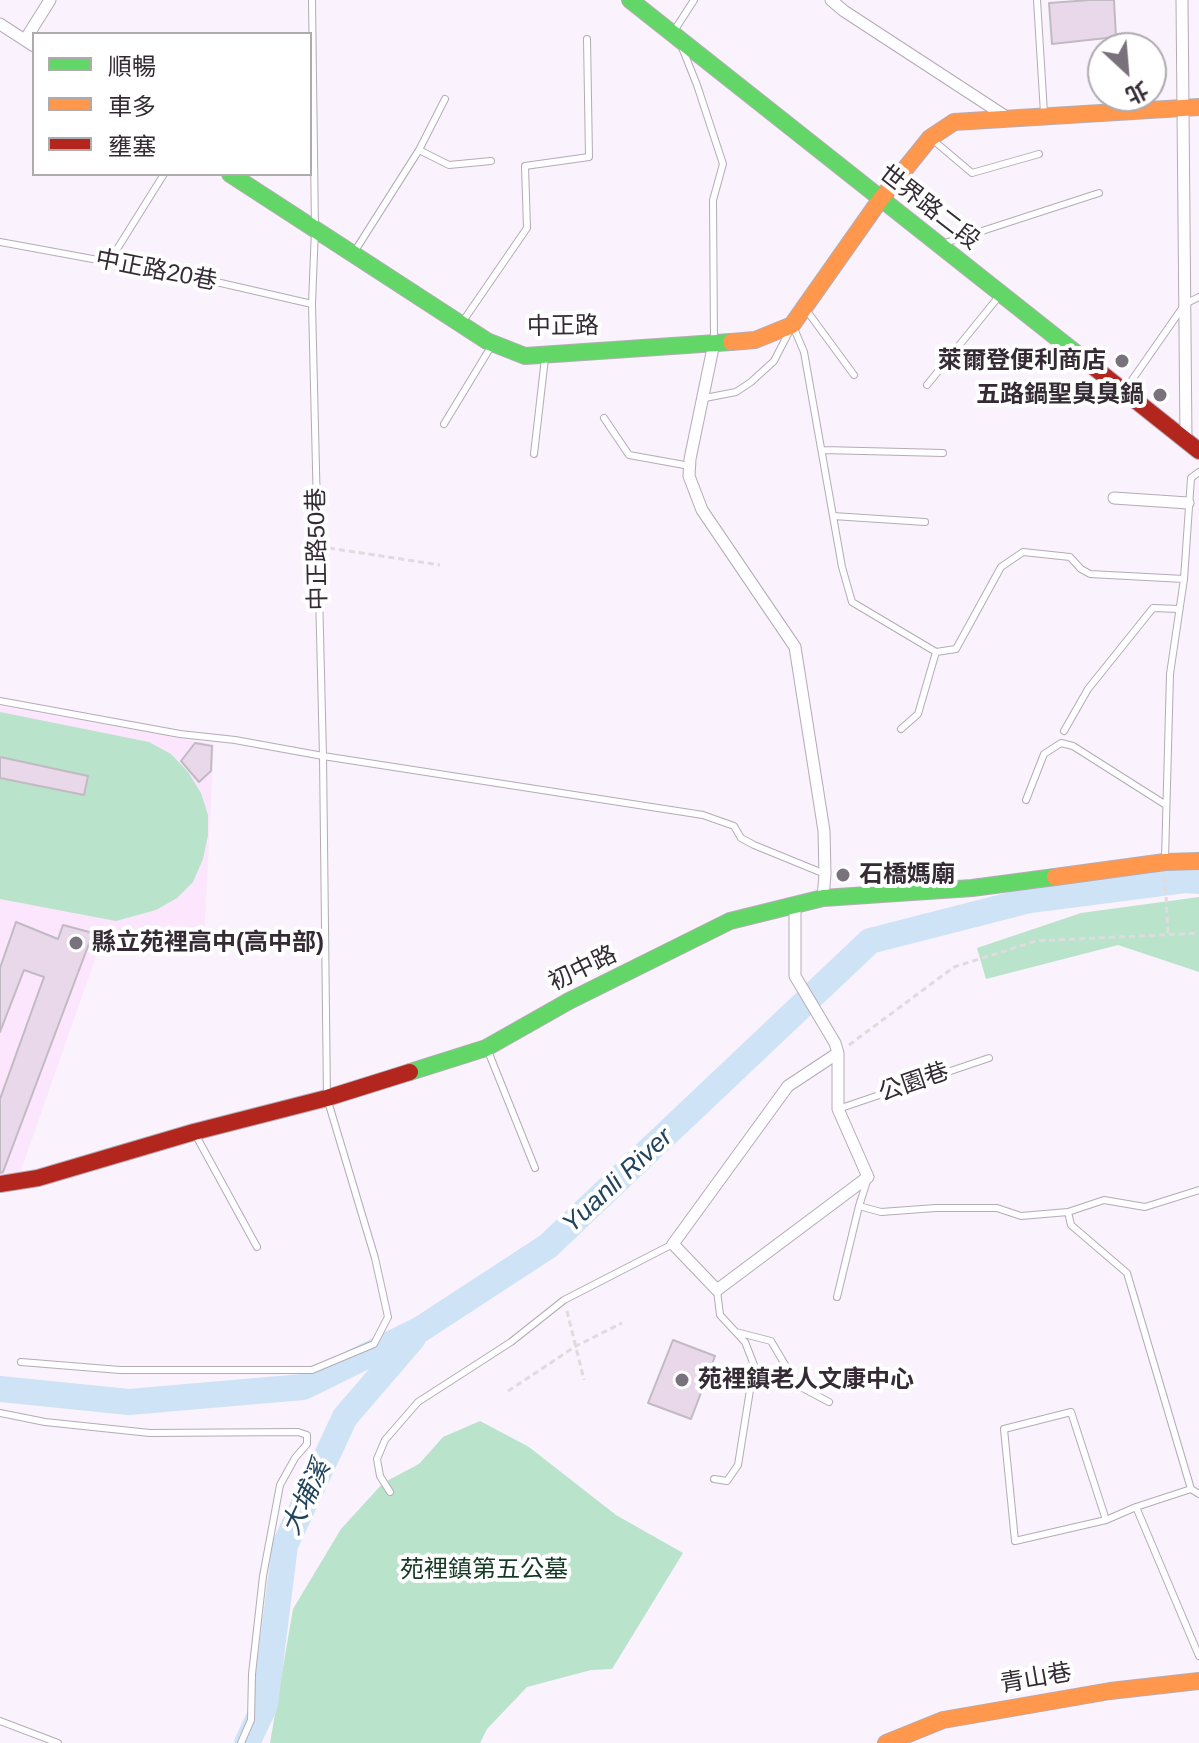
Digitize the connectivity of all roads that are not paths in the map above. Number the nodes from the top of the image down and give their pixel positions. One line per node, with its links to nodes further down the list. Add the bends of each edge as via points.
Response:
1 (50, 0): 9 (street)
2 (312, 0): 25 (lane, 中正路50巷)
3 (630, 0): 10 (street, 世界路二段)
4 (694, 0): 10 (lane)
5 (831, 0): 16 (street)
6 (1037, 0): 15 (lane)
7 (1182, 0): 14 (street)
8 (0, 24): 12 (street)
9 (34, 32)
10 (675, 36): 24 (street, 世界路二段); 38 (lane, via 723,164 713,200)
11 (587, 39): 35 (lane, via 589,157 525,166 527,228)
12 (29, 43)
13 (445, 99): 18 (lane)
14 (1191, 108): 15 (street); 33 (street)
15 (1044, 117): 16 (street)
16 (1009, 119): 17 (street, via 954,122)
17 (930, 138): 19 (lane, via 972,173); 24 (street)
18 (419, 150): 20 (lane, via 449,165); 28 (lane)
19 (1039, 154)
20 (491, 161)
21 (163, 176): 29 (lane)
22 (233, 176): 25 (street, 中正路)
23 (1099, 193): 27 (lane)
24 (880, 200): 27 (street, 世界路二段); 34 (street)
25 (315, 229): 28 (street, 中正路); 32 (lane, 中正路50巷)
26 (0, 242): 29 (lane, 中正路20巷)
27 (937, 245): 30 (street, 世界路二段)
28 (353, 254): 35 (street, 中正路)
29 (109, 262): 32 (lane, 中正路20巷)
30 (1000, 295): 41 (lane); 42 (street, 世界路二段)
31 (1199, 297): 33 (lane)
32 (312, 304): 62 (lane, 中正路50巷)
33 (1185, 304): 42 (lane); 46 (street)
34 (805, 308): 36 (street); 40 (lane)
35 (461, 324): 37 (street, 中正路)
36 (792, 325): 38 (street, 中正路, via 755,340); 43 (lane, via 774,361 751,382 736,392); 47 (lane, via 804,352)
37 (493, 343): 39 (street, 中正路, via 525,356); 45 (lane)
38 (714, 343): 39 (street, 中正路); 43 (street)
39 (546, 355): 49 (lane)
40 (854, 375)
41 (927, 385)
42 (1123, 393): 46 (street, 世界路二段)
43 (705, 398): 50 (street)
44 (604, 418): 50 (lane, via 629,455)
45 (444, 424)
46 (1192, 445)
47 (823, 450): 48 (lane); 54 (lane)
48 (943, 453)
49 (534, 454)
50 (690, 466): 67 (street, via 702,510 795,647 824,831)
51 (1199, 472): 53 (lane, via 1191,478)
52 (1114, 498): 53 (street)
53 (1188, 503): 56 (lane)
54 (833, 516): 55 (lane); 58 (lane, via 852,602)
55 (925, 522)
56 (1184, 579): 57 (lane); 58 (lane, via 1090,574 1070,557 1023,552 1001,567 956,649)
57 (1179, 609): 61 (lane, via 1153,608 1088,689); 64 (lane, via 1170,674)
58 (936, 652): 60 (lane, via 918,714)
59 (0, 701): 62 (lane)
60 (901, 729)
61 (1064, 731)
62 (323, 756): 67 (lane, via 703,815 734,826 754,845); 73 (lane, 中正路50巷)
63 (1026, 800): 64 (lane, via 1044,754 1061,743)
64 (1166, 805): 66 (lane)
65 (1199, 861): 66 (street, 初中路)
66 (1165, 862): 68 (street, 初中路, via 972,888)
67 (825, 874): 68 (street)
68 (823, 898): 69 (street, 初中路)
69 (795, 905): 70 (street, 初中路, via 730,921); 71 (street, via 795,976)
70 (486, 1048): 73 (street, 初中路); 76 (lane)
71 (837, 1048): 74 (street); 82 (street, via 788,1086)
72 (989, 1058): 74 (lane, 公園巷)
73 (327, 1098): 75 (street, 初中路); 87 (lane, 中正路50巷, via 388,1317 374,1344 312,1370 120,1370)
74 (838, 1109): 77 (street)
75 (194, 1132): 78 (street, 初中路, via 38,1178); 83 (lane)
76 (535, 1168)
77 (868, 1177): 80 (lane); 84 (street)
78 (0, 1184)
79 (1199, 1190): 81 (lane, via 1145,1207 1104,1200)
80 (859, 1206): 81 (lane, via 881,1212); 85 (lane)
81 (1068, 1212): 91 (lane, via 1071,1225 1127,1273)
82 (673, 1244): 84 (street); 92 (lane, via 564,1300 511,1342 418,1402 385,1440 377,1459)
83 (257, 1247)
84 (717, 1290): 86 (lane, via 720,1315)
85 (837, 1297)
86 (736, 1332): 88 (lane, via 771,1341 797,1385); 90 (lane, via 754,1365 738,1465 727,1481)
87 (21, 1362)
88 (829, 1402)
89 (0, 1413): 100 (lane, via 150,1433 307,1435 307,1444 280,1485 263,1576 251,1720)
90 (714, 1479)
91 (1191, 1489): 93 (lane); 94 (lane)
92 (390, 1492)
93 (1199, 1494)
94 (1136, 1507): 95 (lane); 96 (lane)
95 (1106, 1520): 95 (lane, via 1071,1412 1004,1429 1015,1541)
96 (1199, 1656)
97 (1199, 1681): 101 (street, 青山巷, via 943,1720)
98 (0, 1721): 99 (lane)
99 (58, 1743)
100 (241, 1743)
101 (886, 1743)

